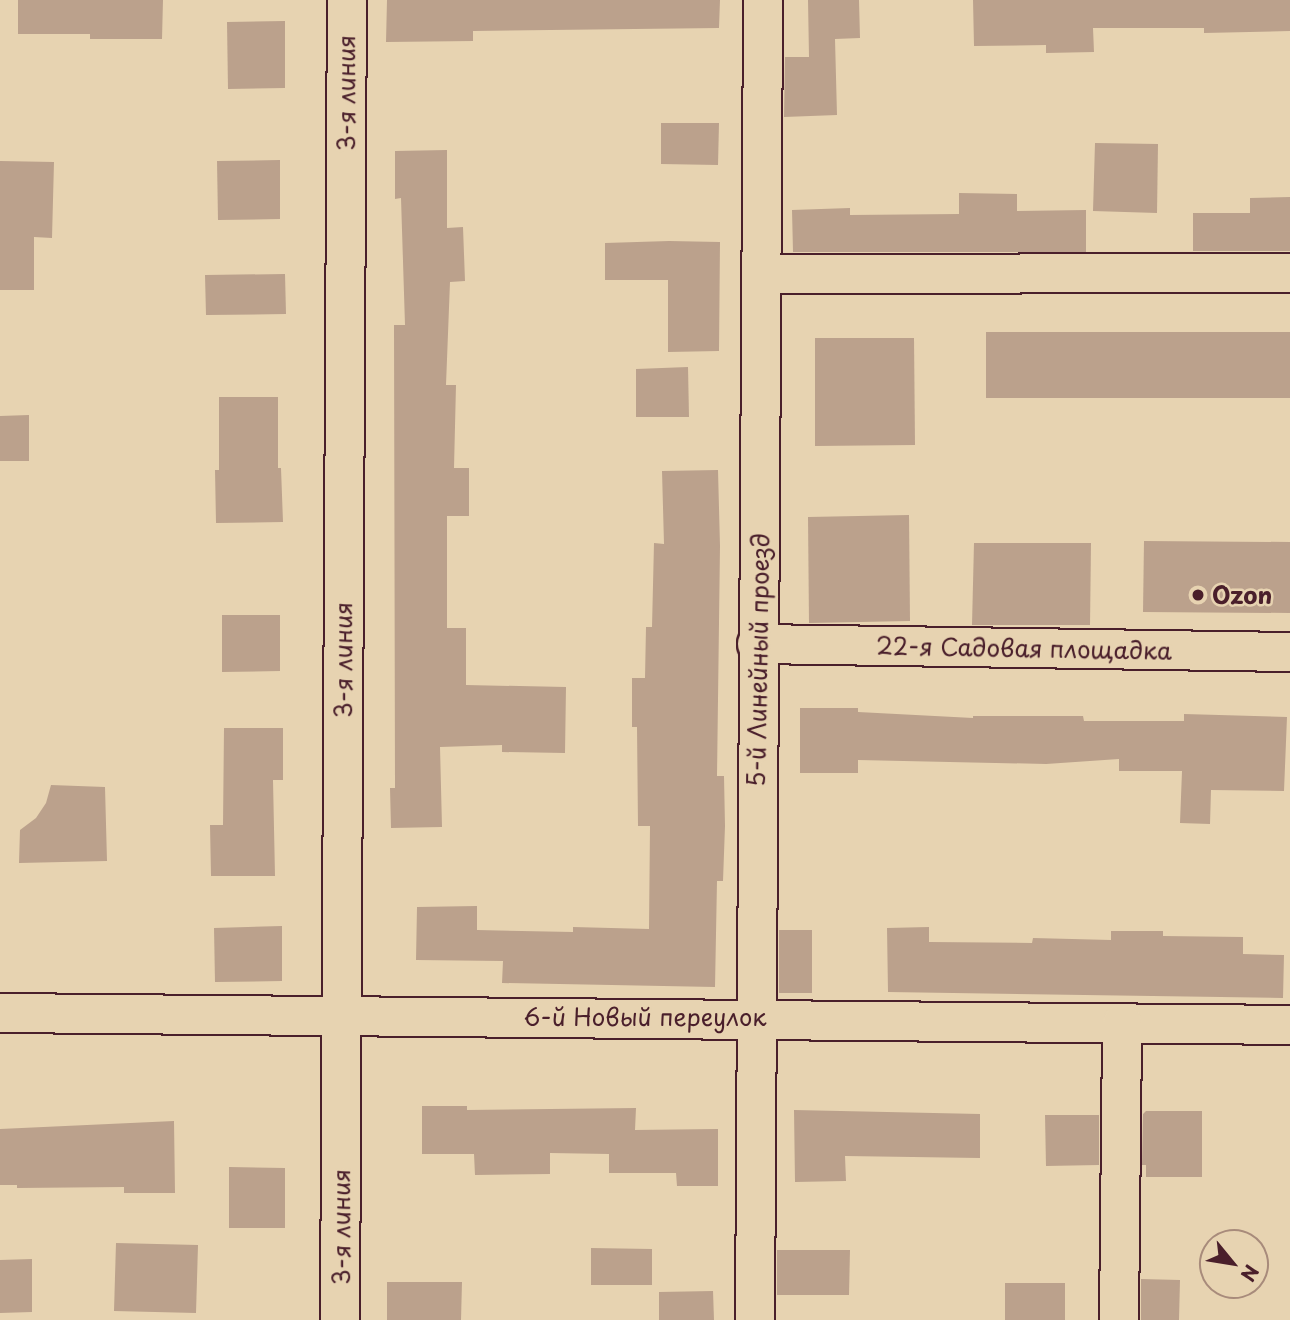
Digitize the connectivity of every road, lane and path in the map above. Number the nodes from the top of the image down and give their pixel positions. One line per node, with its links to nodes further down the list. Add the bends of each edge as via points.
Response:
1 (347, 0): 8 (street, 3-я линия)
2 (763, 0): 4 (street, 5-й Линейный проезд)
3 (1290, 273): 4 (street)
4 (763, 274): 5 (street, 5-й Линейный проезд)
5 (757, 644): 6 (street, 22-я Садовая площадка); 9 (street, 5-й Линейный проезд)
6 (1290, 652)
7 (0, 1013): 8 (street, 6-й Новый переулок)
8 (342, 1016): 9 (street, 6-й Новый переулок); 12 (street, 3-я линия)
9 (755, 1017): 10 (street, 6-й Новый переулок); 13 (street, 5-й Линейный проезд)
10 (1122, 1023): 11 (street, 6-й Новый переулок); 14 (street)
11 (1290, 1024)
12 (340, 1320)
13 (755, 1320)
14 (1119, 1320)

